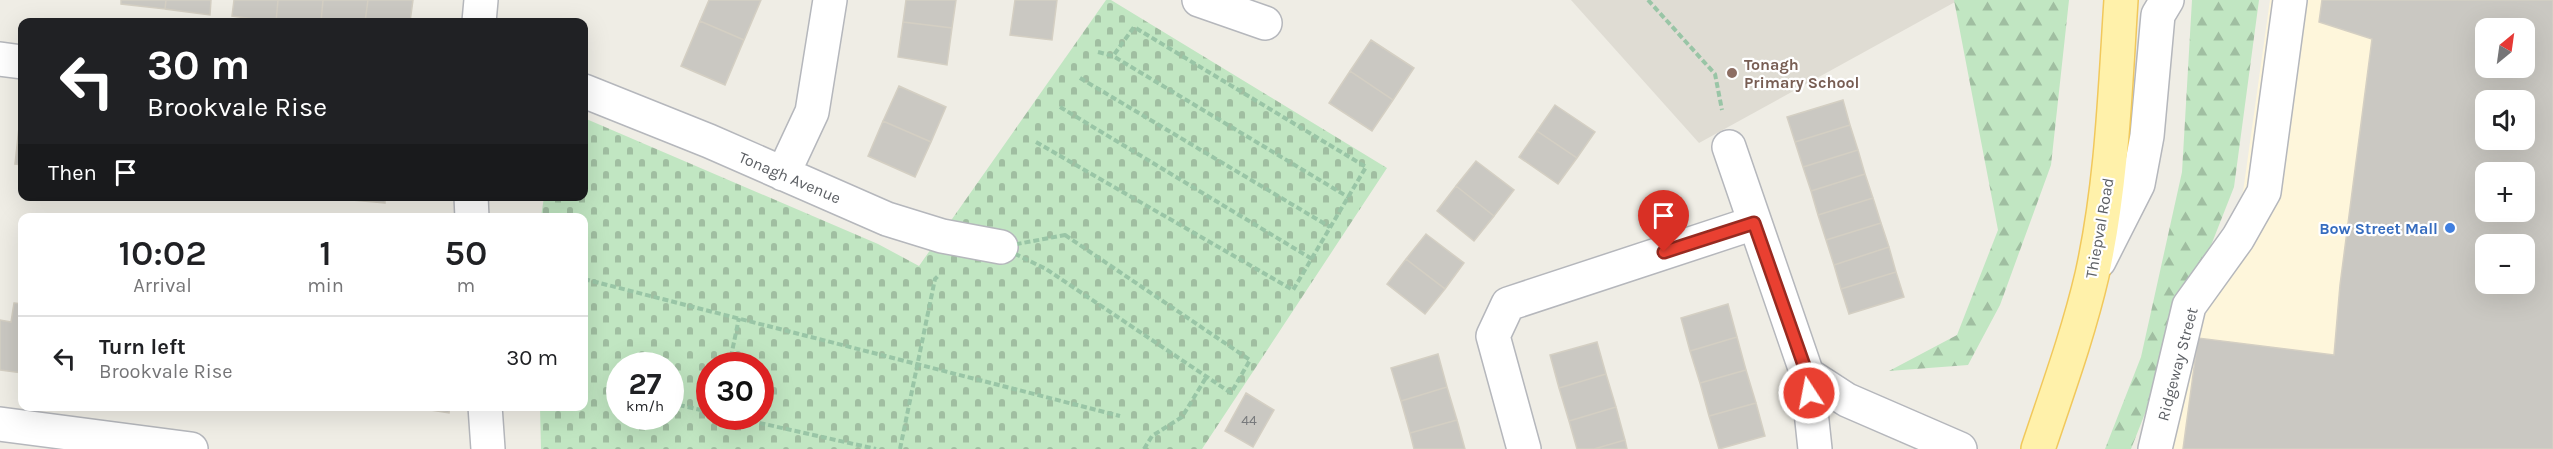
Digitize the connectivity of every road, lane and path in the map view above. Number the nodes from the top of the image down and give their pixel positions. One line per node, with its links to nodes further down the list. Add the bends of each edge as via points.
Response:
1 (481, 0): 8 (street)
2 (830, 0): 19 (street, via 812,112)
3 (1199, 0): 9 (street)
4 (1648, 0): 18 (path, via 1715,74)
5 (2121, 0): 25 (main road, Thiepval Road, via 2111,156)
6 (2167, 0): 25 (street, via 2158,15 2147,136 2138,184)
7 (2290, 0): 46 (street, Ridgeway Street, via 2264,192 2238,238 2189,306)
8 (479, 18)
9 (1265, 22)
10 (1098, 52): 11 (path)
11 (1113, 56): 20 (path); 20 (path, via 1134,27 1366,167)
12 (0, 59): 13 (street)
13 (18, 61)
14 (1080, 78): 22 (path)
15 (588, 93): 19 (street, Tonagh Avenue)
16 (1060, 107): 24 (path)
17 (1036, 141): 24 (path, via 1293,290)
18 (1729, 147): 21 (street)
19 (783, 174): 23 (street, Tonagh Avenue, via 887,219)
20 (1348, 197): 22 (path)
21 (1754, 223): 31 (street); 42 (street, via 1508,304 1493,336)
22 (1330, 227): 24 (path)
23 (1001, 248): 32 (path, via 1046,269); 32 (path, via 1065,235 1250,360 1231,393)
24 (1312, 259)
25 (2092, 273): 45 (main road, Thiepval Road, via 2080,324)
26 (935, 279): 30 (path)
27 (588, 280): 28 (path)
28 (739, 318): 29 (path); 30 (path)
29 (732, 352)
30 (918, 364): 34 (path); 40 (path)
31 (1807, 374): 43 (street); 44 (street, via 1847,400)
32 (1207, 376): 41 (path, via 1182,417 1152,436)
33 (485, 411): 38 (street)
34 (1119, 416)
35 (0, 424): 37 (street)
36 (774, 426): 39 (path)
37 (191, 449)
38 (488, 449)
39 (876, 449)
40 (900, 449)
41 (1144, 449)
42 (1524, 449)
43 (1815, 449)
44 (1960, 449)
45 (2038, 449)
46 (2155, 449)

